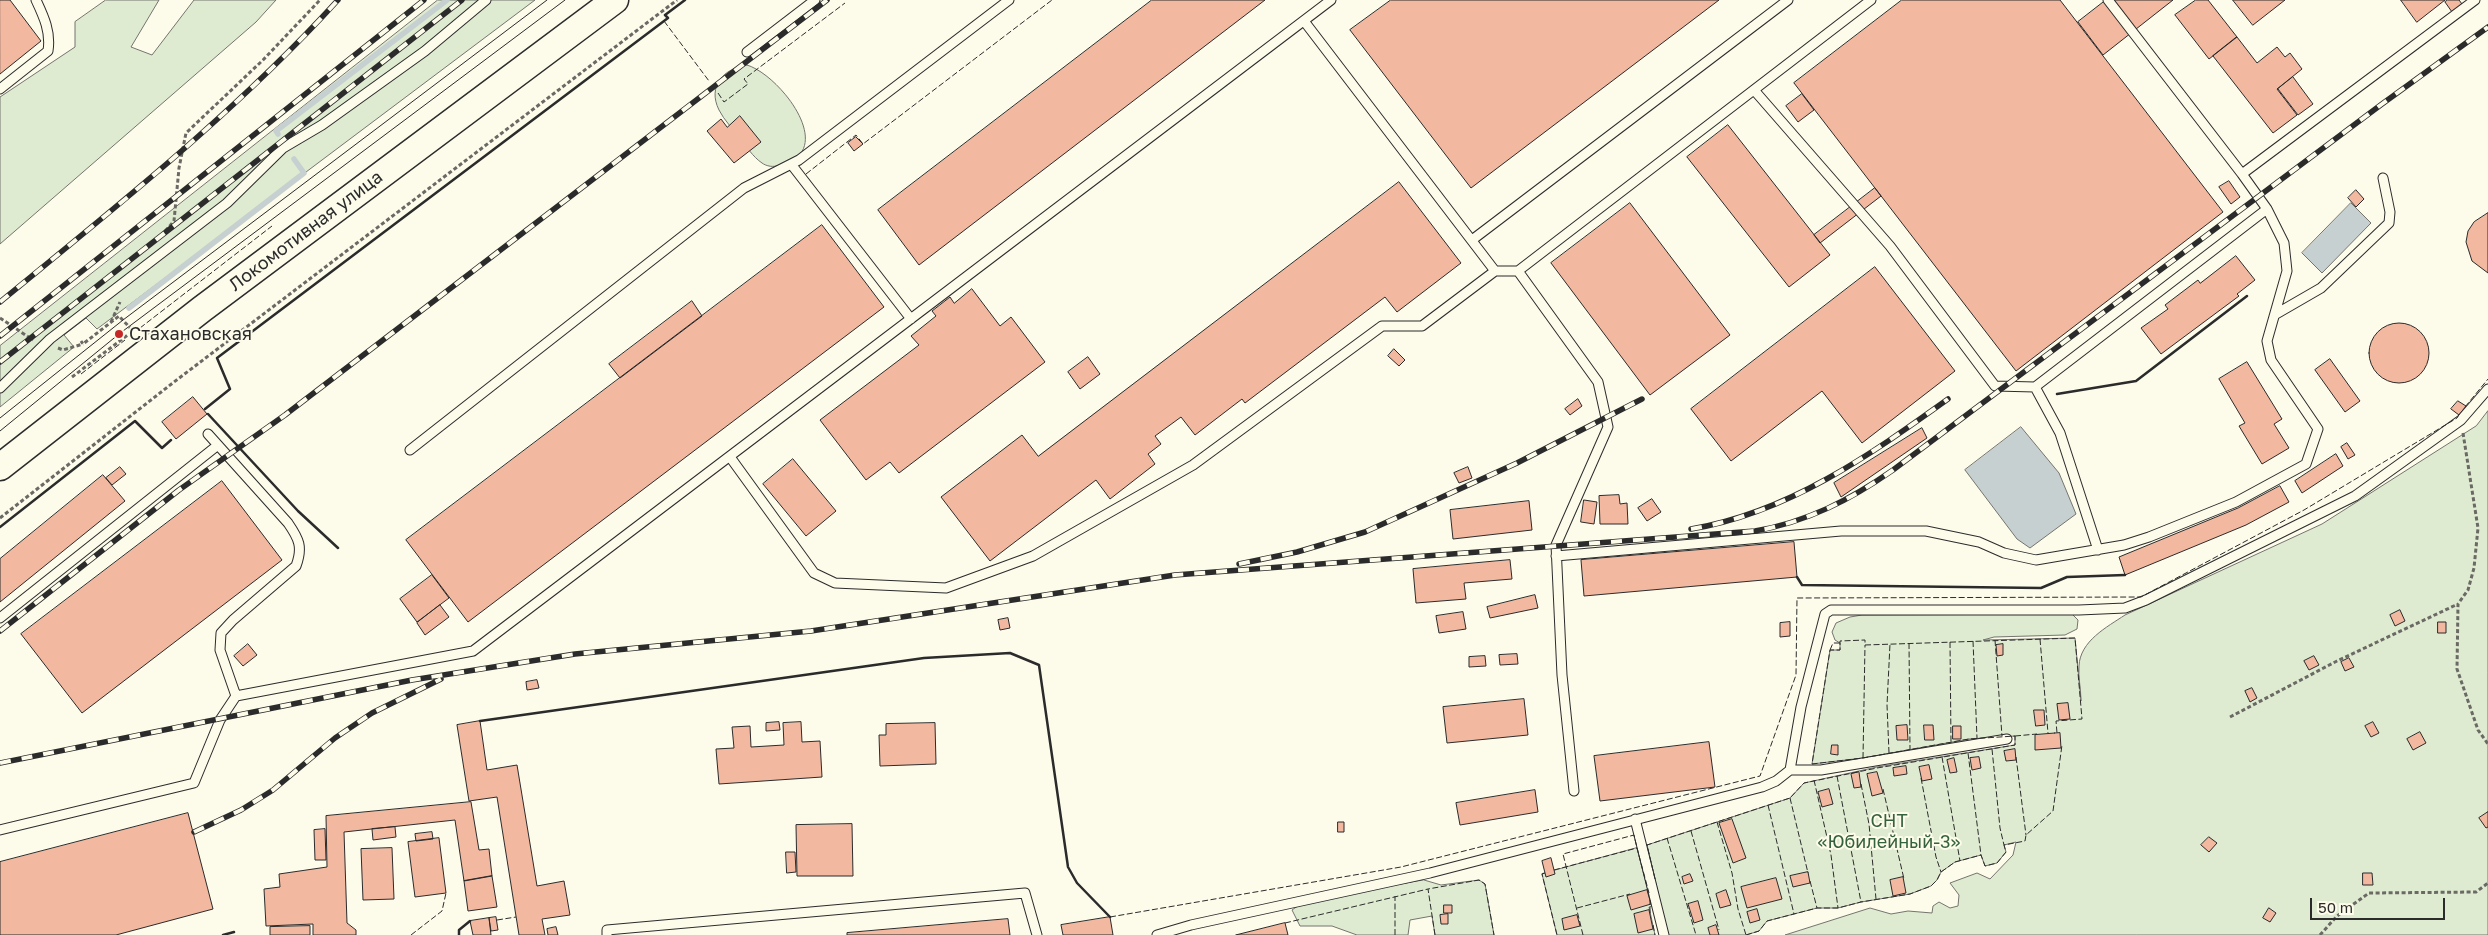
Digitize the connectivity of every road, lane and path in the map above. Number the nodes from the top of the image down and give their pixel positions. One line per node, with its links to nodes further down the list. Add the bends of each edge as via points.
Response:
1 (36, 0): 15 (lane, via 46,21 50,39 48,51)
2 (320, 0): 22 (path, via 186,133 174,221)
3 (486, 0): 25 (lane, via 417,56 322,125 283,148 227,203)
4 (615, 0): 39 (main road, Локомотивная улица, via 202,309)
5 (677, 0): 40 (path)
6 (815, 0): 14 (lane)
7 (1009, 0): 17 (lane)
8 (1331, 0): 13 (lane)
9 (1788, 0): 21 (lane)
10 (1872, 0): 16 (lane)
11 (2108, 0): 18 (lane)
12 (2475, 0): 18 (lane)
13 (1304, 21): 21 (lane); 27 (lane)
14 (747, 52)
15 (0, 89)
16 (1754, 90): 24 (lane); 31 (lane, via 1890,246 1995,386)
17 (791, 164): 27 (lane); 37 (lane, via 744,188)
18 (2242, 174): 20 (lane)
19 (2383, 178): 26 (lane, via 2389,223 2320,288)
20 (2267, 209): 26 (lane, via 2284,243 2287,271); 31 (lane)
21 (1472, 240): 23 (lane)
22 (157, 241)
23 (1495, 271): 24 (lane); 38 (lane, via 1422,326 1382,326 1193,465 1033,556 946,588 834,583 814,573)
24 (1518, 271): 42 (lane, via 1598,382 1607,417 1608,427 1556,545)
25 (135, 274): 28 (path); 32 (lane, via 50,339)
26 (2276, 314): 41 (lane, via 2267,341 2270,360 2318,429 2306,464 2236,502 2149,537)
27 (911, 320): 38 (lane)
28 (111, 322): 29 (path, via 83,344); 30 (path, via 119,316 133,331)
29 (80, 341)
30 (72, 377)
31 (2035, 386): 41 (lane, via 2060,433)
32 (0, 388)
33 (2488, 389): 34 (lane)
34 (2461, 420): 43 (path, via 2478,528 2474,568 2468,590); 49 (lane, via 2355,496 2125,608 1831,610 1825,614 1801,707)
35 (208, 434): 36 (lane)
36 (218, 445): 44 (lane); 45 (lane, via 288,523 298,538 300,554 296,566 221,633 220,650)
37 (410, 450)
38 (730, 457): 45 (lane, via 472,651)
39 (0, 467)
40 (0, 518)
41 (2098, 550): 42 (lane, via 2036,560 2004,553 1979,542 1926,531 1841,530)
42 (1556, 556): 50 (lane, via 1562,675)
43 (2458, 604): 46 (path, via 2337,661); 48 (path, via 2457,669 2478,730)
44 (0, 618)
45 (236, 696): 52 (lane, via 220,720 194,783)
46 (2230, 717)
47 (2007, 739): 49 (lane, via 1821,770)
48 (2488, 744)
49 (1790, 770): 51 (lane, via 1762,787)
50 (1574, 791)
51 (1635, 819): 56 (lane, via 1430,874); 57 (lane)
52 (0, 830)
53 (2488, 883): 58 (path, via 2476,892 2369,893 2337,916)
54 (607, 935): 55 (lane, via 607,930 1025,893)
55 (1037, 935)
56 (1157, 935)
57 (1664, 935)
58 (2320, 935)

